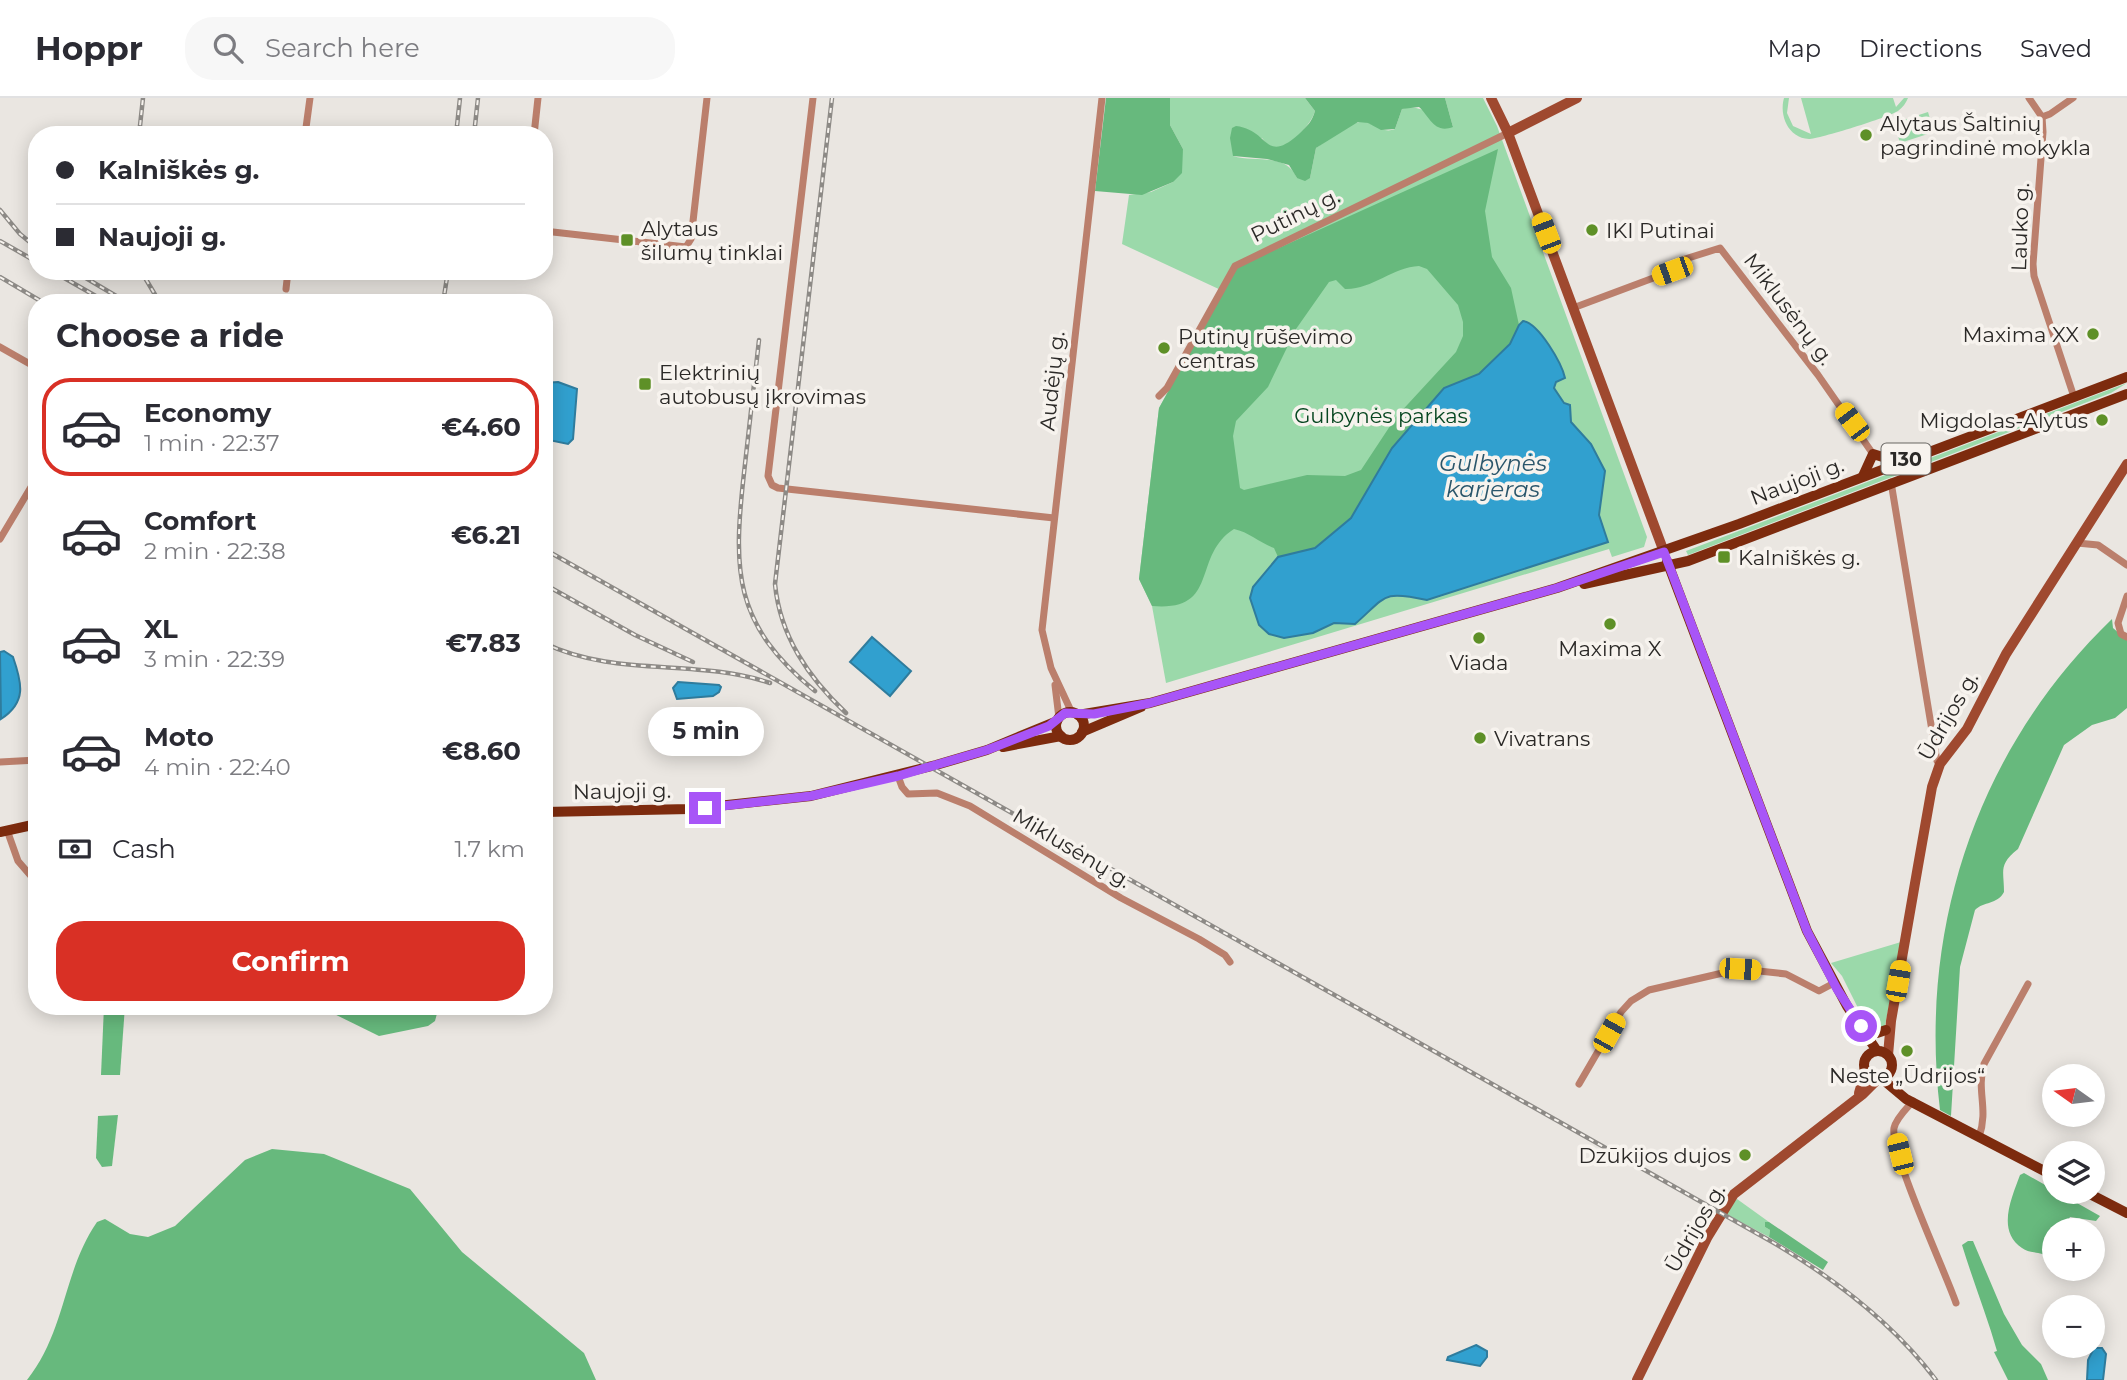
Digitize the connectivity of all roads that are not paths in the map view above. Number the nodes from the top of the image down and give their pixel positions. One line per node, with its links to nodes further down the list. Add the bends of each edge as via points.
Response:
1 (310, 98): 11 (street)
2 (538, 98): 12 (street)
3 (707, 98): 14 (street, via 691,239 686,247)
4 (813, 98): 30 (street, via 769,466 772,485)
5 (1102, 98): 30 (street, Audėjų g.)
6 (1491, 98): 13 (main road)
7 (1577, 98): 13 (main road)
8 (2029, 98): 10 (street)
9 (2073, 98): 10 (street)
10 (2042, 117): 23 (street, Lauko g., via 2033,264)
11 (306, 126)
12 (535, 126)
13 (1508, 133): 17 (main road); 22 (street, Putinų g., via 1235,266)
14 (553, 232)
15 (287, 280): 16 (street)
16 (286, 289)
17 (1573, 308): 24 (street, Miklusėnų g., via 1672,271 1682,260 1720,247); 33 (main road)
18 (0, 347): 19 (street)
19 (28, 363)
20 (2127, 377): 23 (main road, Naujoji g. / 130)
21 (2127, 394): 28 (main road, Naujoji g. / 130)
22 (1159, 396)
23 (2074, 397): 25 (main road, Naujoji g. / 130)
24 (1873, 454): 25 (main road); 27 (main road)
25 (1899, 462): 27 (main road, Naujoji g. / 130)
26 (2127, 464): 32 (main road, Ūdrijos g.)
27 (1863, 476): 33 (main road, Naujoji g. / 130)
28 (1891, 482): 35 (main road, Naujoji g. / 130); 48 (street)
29 (28, 492): 31 (street)
30 (1054, 518): 39 (street, Audėjų g., via 1042,630)
31 (0, 539)
32 (2077, 543): 34 (street, via 2098,545); 48 (main road, Ūdrijos g., via 2006,654 1967,729)
33 (1664, 552): 35 (main road); 36 (main road, Naujoji g. / 130)
34 (2127, 565)
35 (1669, 566): 36 (main road, Naujoji g.); 55 (main road, via 1807,931)
36 (1557, 588): 40 (main road, Naujoji g. / 130)
37 (2127, 596): 38 (street, via 2118,623)
38 (2127, 637)
39 (1051, 667): 41 (street, Audėjų g.); 42 (street, Audėjų g.)
40 (1150, 703): 41 (main road, Naujoji g. / 130); 43 (main road, Naujoji g. / 130)
41 (1075, 714): 42 (main road, 130); 43 (main road, via 1083,723)
42 (1058, 720): 44 (main road); 45 (main road, Naujoji g. / 130)
43 (1082, 732): 44 (main road, 130, via 1072,740)
44 (1060, 736): 45 (main road, Naujoji g. / 130)
45 (987, 750): 49 (main road, Naujoji g. / 130)
46 (28, 760): 47 (street)
47 (0, 762)
48 (1940, 764): 59 (main road, Ūdrijos g.)
49 (898, 776): 50 (main road, Naujoji g. / 130, via 762,803); 54 (street, Miklusėnų g., via 908,794 937,793 970,806 1099,886 1199,939)
50 (553, 812)
51 (28, 826): 52 (main road)
52 (4, 831): 53 (street)
53 (28, 873)
54 (1230, 962)
55 (1834, 983): 57 (main road); 65 (street, via 1819,991 1786,974 1740,969 1649,990 1621,1012)
56 (2028, 984): 68 (street, via 1980,1077 1985,1120)
57 (1847, 1006): 58 (main road); 61 (main road)
58 (1861, 1026): 59 (main road, via 1872,1032); 60 (main road)
59 (1888, 1026): 60 (main road, Ūdrijos g.)
60 (1881, 1052): 61 (main road); 62 (main road)
61 (1867, 1058): 63 (main road)
62 (1891, 1068): 64 (main road); 67 (main road)
63 (1866, 1070): 64 (main road); 66 (main road)
64 (1880, 1078): 66 (main road, Ūdrijos g.); 67 (main road)
65 (1580, 1084)
66 (1856, 1099): 73 (main road, Ūdrijos g., via 1732,1196)
67 (1913, 1101): 68 (main road); 72 (street, via 1894,1131 1904,1171)
68 (1979, 1137): 69 (main road)
69 (2042, 1169)
70 (2105, 1202): 71 (main road)
71 (2127, 1213)
72 (1955, 1303)
73 (1637, 1380)

